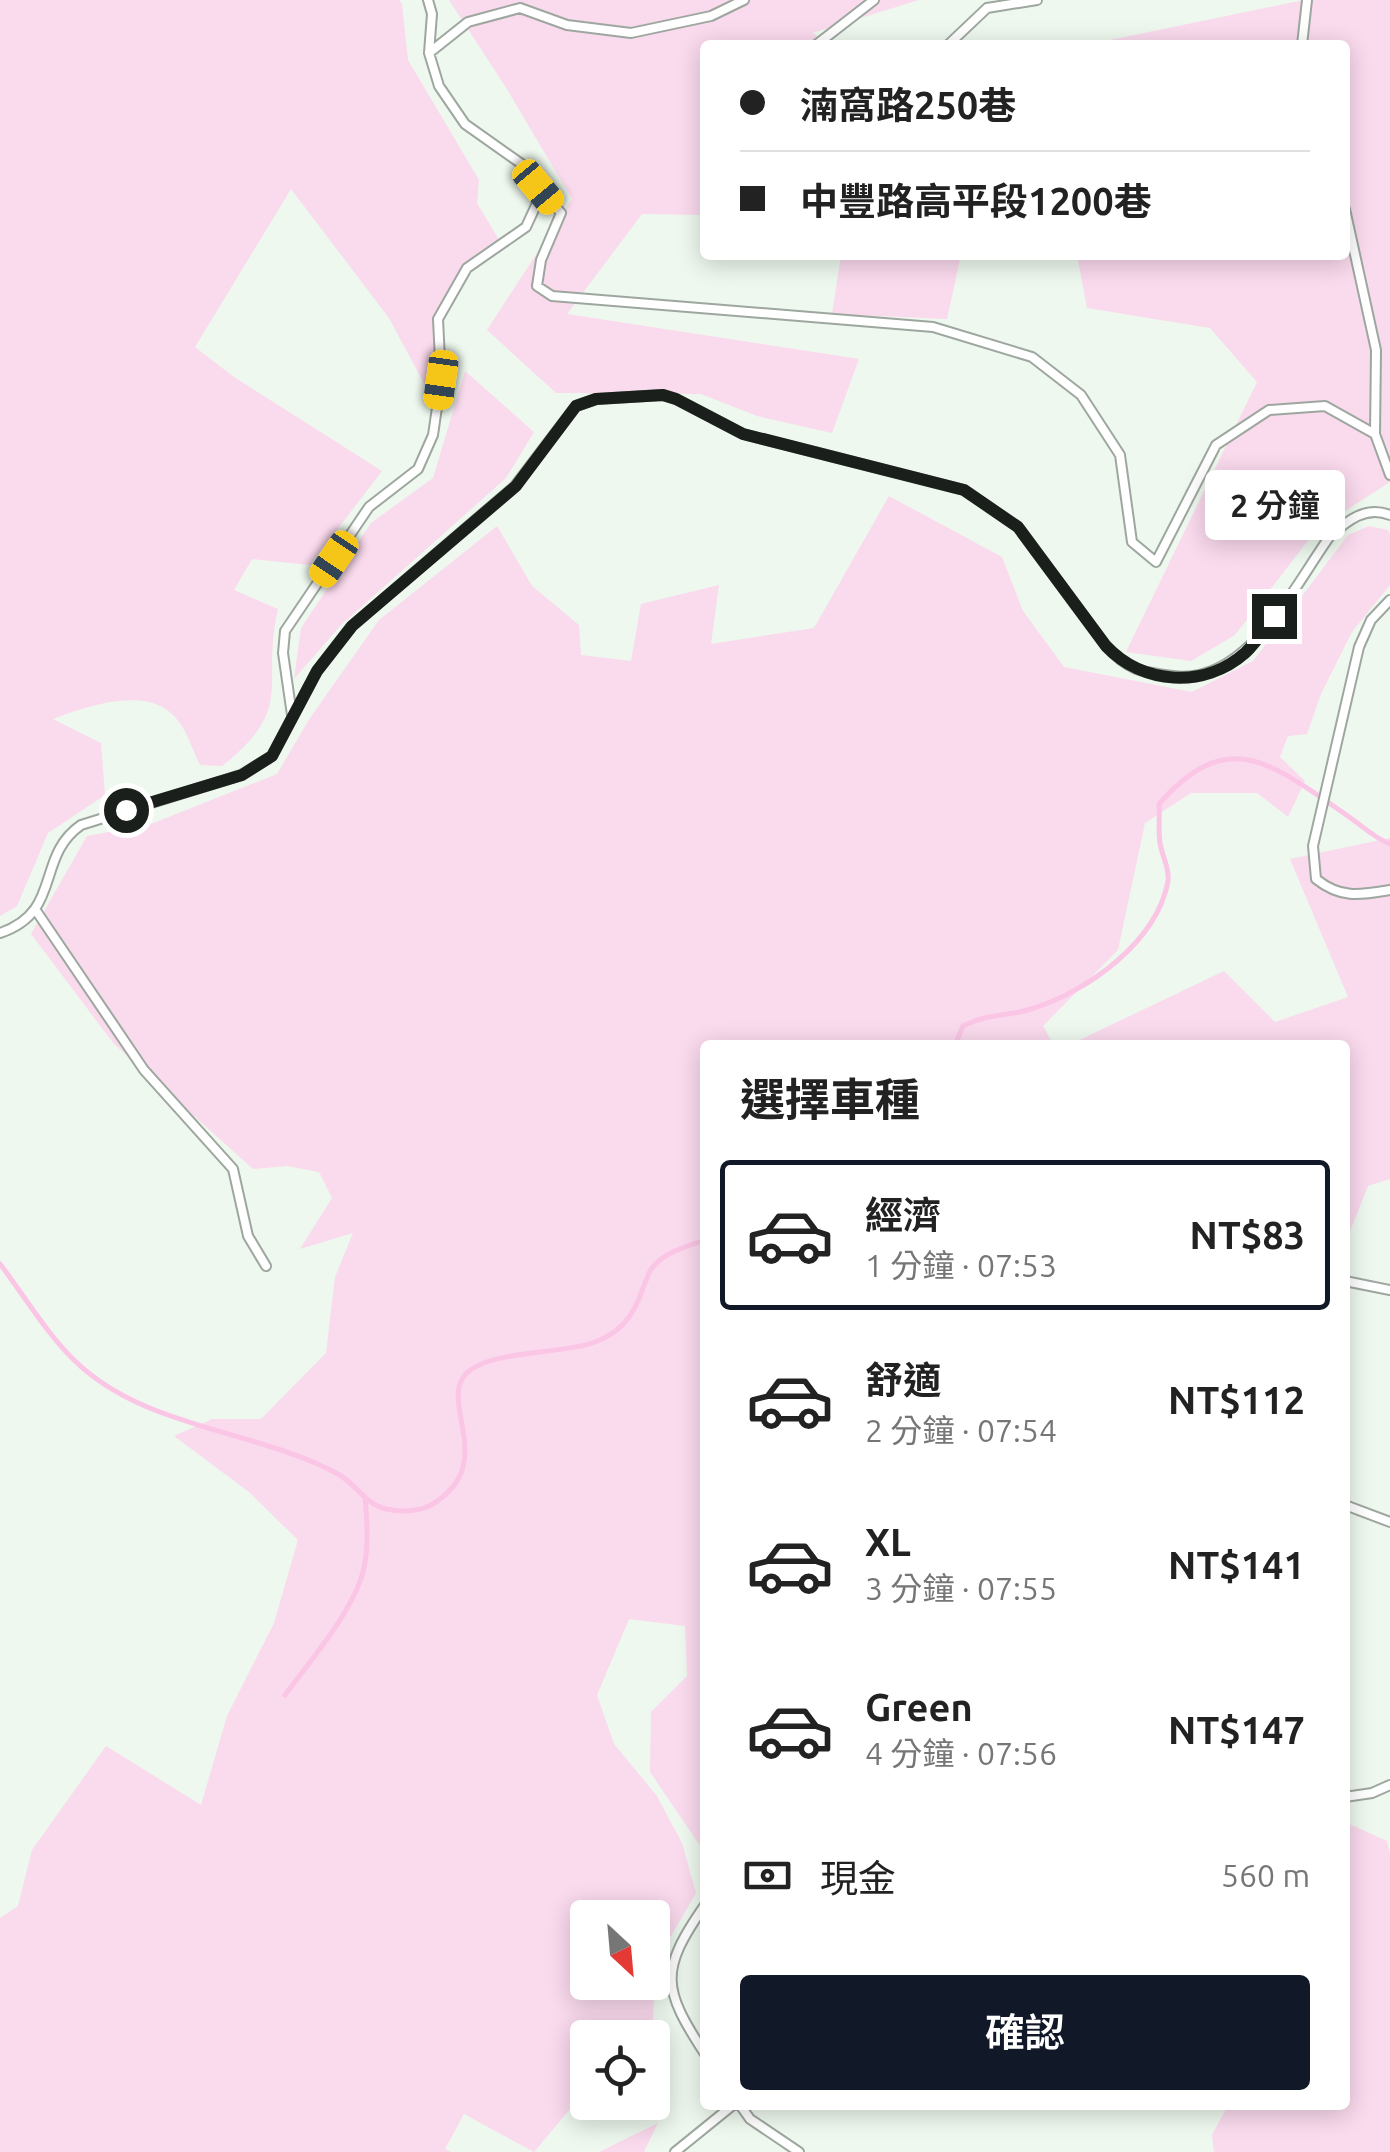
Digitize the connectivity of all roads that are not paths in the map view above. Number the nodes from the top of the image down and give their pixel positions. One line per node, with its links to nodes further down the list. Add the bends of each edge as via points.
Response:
1 (428, 0): 9 (lane)
2 (744, 0): 9 (lane, via 711,16 632,33 567,26 520,8 468,22)
3 (874, 0): 6 (lane)
4 (1037, 0): 7 (lane, via 987,8)
5 (1307, 0): 8 (lane)
6 (822, 40)
7 (953, 40)
8 (1303, 40)
9 (429, 54): 10 (lane, via 465,124 530,170)
10 (538, 187): 12 (lane, via 561,213 537,286 552,296 933,327 1032,356 1081,395 1120,455 1132,542 1156,562 1216,445 1269,410 1325,406); 16 (lane, via 534,217 467,268 438,319 441,380 418,470 369,507 285,631)
11 (1350, 232): 12 (lane, via 1376,350)
12 (1375, 434): 13 (lane)
13 (1390, 475)
14 (1390, 515): 16 (lane, via 1363,513 1330,536 1243,655 1192,680 1145,675 1106,646 1018,527 964,490 743,434 663,395 596,399 576,406 516,486 352,626)
15 (1390, 600): 17 (lane, via 1359,647 1313,846 1316,879 1327,887 1350,896)
16 (292, 716): 18 (lane, via 272,756 242,775 68,834)
17 (1390, 890)
18 (36, 912): 19 (lane); 20 (lane, via 144,1070 233,1169 248,1236)
19 (0, 933)
20 (266, 1266)
21 (1350, 1282): 22 (lane)
22 (1390, 1290)
23 (1350, 1508): 24 (lane)
24 (1390, 1522)
25 (1390, 1785): 26 (lane)
26 (1350, 1796)
27 (700, 1912): 28 (lane, via 668,1979)
28 (700, 2046)
29 (726, 2110): 31 (lane)
30 (744, 2110): 32 (lane)
31 (675, 2152)
32 (799, 2152)

